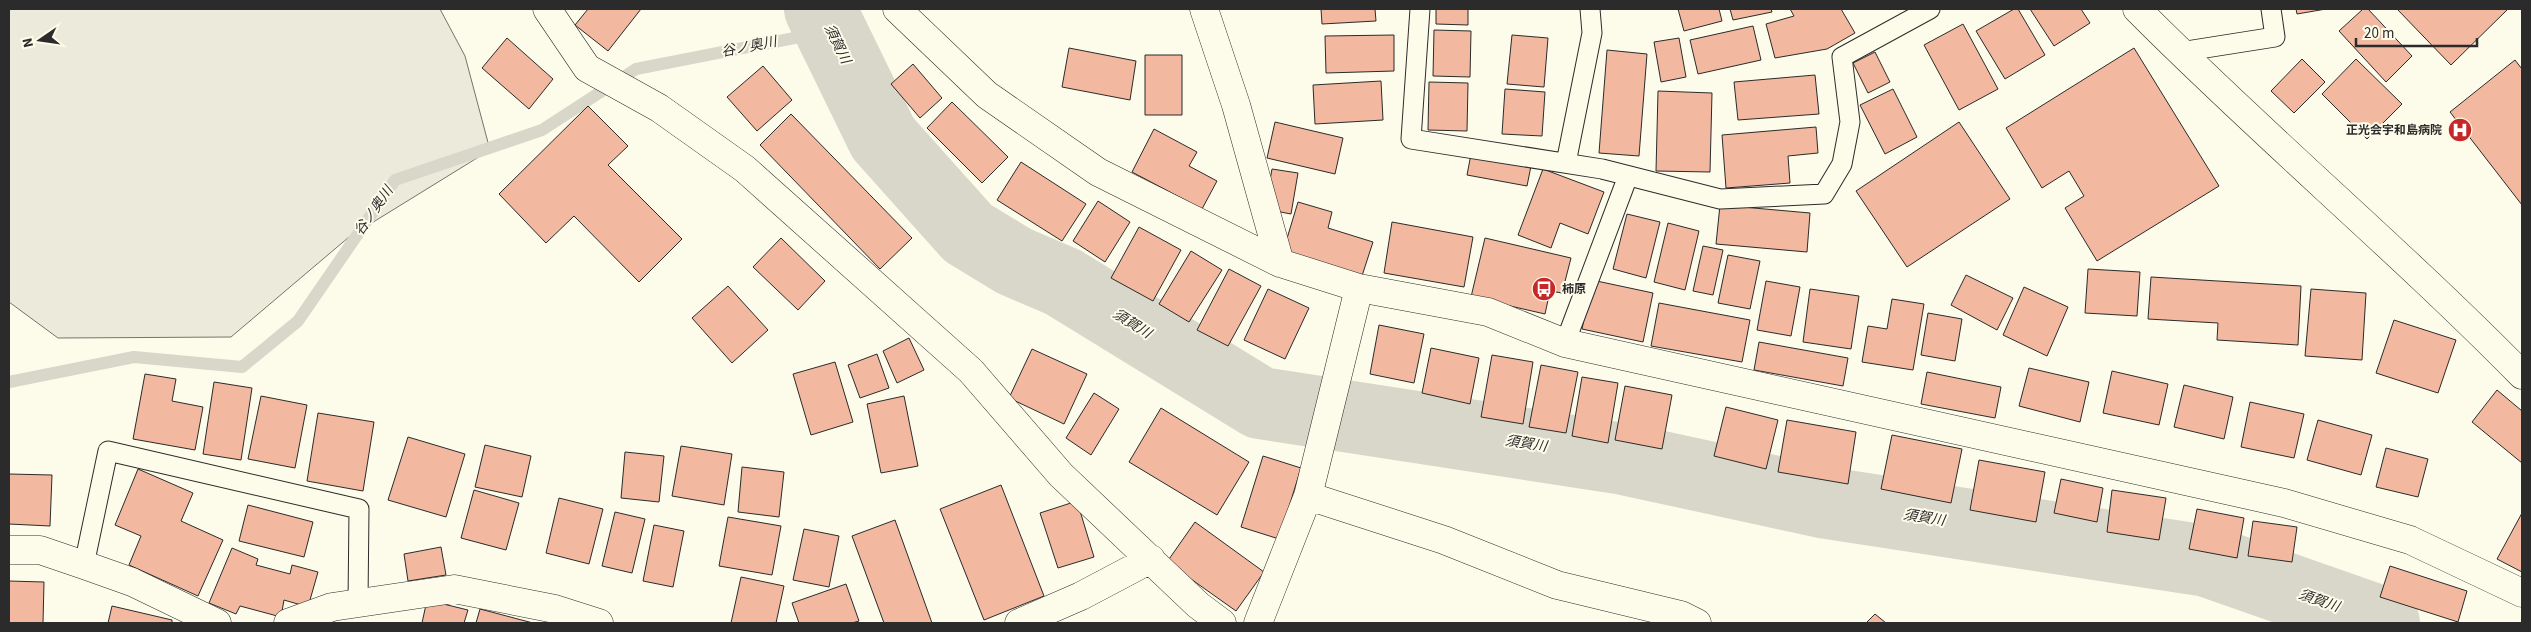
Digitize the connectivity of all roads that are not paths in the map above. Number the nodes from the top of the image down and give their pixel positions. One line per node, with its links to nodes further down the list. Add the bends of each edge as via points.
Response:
1 (547, 9): 18 (street, via 587,68 659,108 745,168 971,370 1061,476)
2 (897, 9): 12 (street, via 987,95 1098,172)
3 (1204, 9): 12 (street, via 1236,105)
4 (1420, 9): 10 (lane, via 1411,139)
5 (1590, 9): 10 (lane, via 1592,33)
6 (1930, 9): 11 (lane, via 1842,57 1850,122 1842,164 1824,194 1720,199)
7 (2137, 9): 9 (street)
8 (2271, 9): 9 (lane, via 2275,37)
9 (2180, 52): 15 (street, via 2468,320)
10 (1566, 164): 11 (lane)
11 (1628, 176): 14 (lane)
12 (1280, 263): 13 (street)
13 (1359, 288): 14 (street, via 1488,312); 16 (street)
14 (1565, 343): 20 (street, via 2284,503 2410,540)
15 (2522, 375)
16 (1308, 496): 27 (street); 28 (street, via 1444,540 1557,585 1681,615)
17 (9, 550): 19 (street, via 40,550)
18 (1151, 559): 25 (street); 26 (street, via 1198,605)
19 (84, 565): 21 (lane, via 108,451 359,510); 22 (street, via 132,582)
20 (2522, 593)
21 (358, 603): 23 (street, via 332,607); 24 (street, via 454,589 555,609)
22 (217, 623)
23 (288, 623)
24 (600, 623)
25 (1019, 623)
26 (1222, 623)
27 (1258, 623)
28 (1696, 623)

